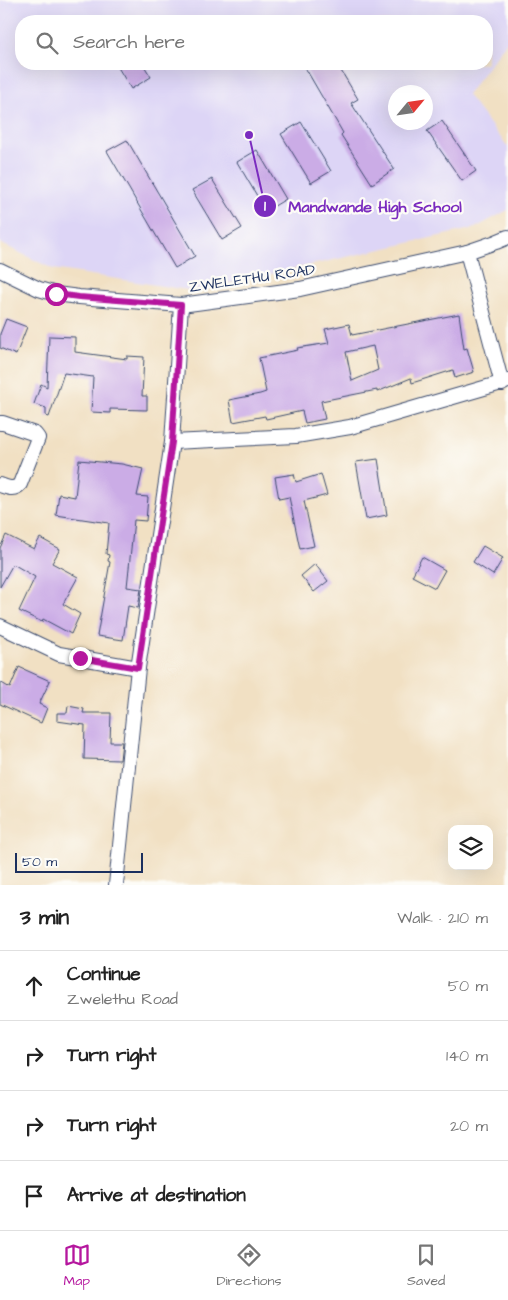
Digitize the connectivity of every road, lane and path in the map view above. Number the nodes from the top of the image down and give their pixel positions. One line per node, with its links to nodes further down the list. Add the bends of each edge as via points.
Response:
1 (508, 236): 2 (street, ZWELETHU ROAD)
2 (466, 252): 4 (street, ZWELETHU ROAD, via 300,289); 5 (street)
3 (0, 270): 4 (street, ZWELETHU ROAD, via 56,294)
4 (181, 305): 7 (street)
5 (505, 382): 7 (street, via 350,426 305,435)
6 (0, 423): 8 (street, via 35,434 38,438 18,487)
7 (172, 442): 10 (street)
8 (0, 485)
9 (0, 626): 10 (street, via 59,654)
10 (138, 668): 11 (street)
11 (116, 885)

